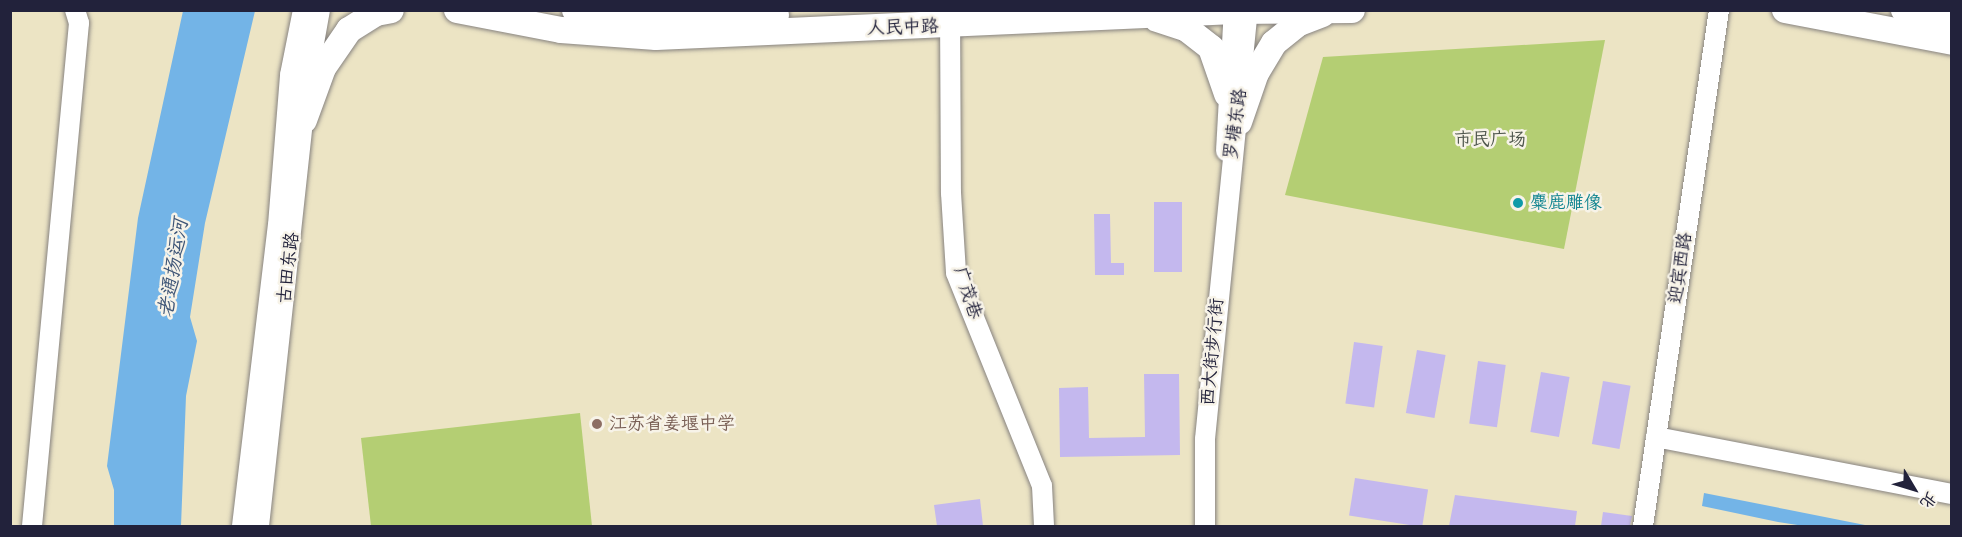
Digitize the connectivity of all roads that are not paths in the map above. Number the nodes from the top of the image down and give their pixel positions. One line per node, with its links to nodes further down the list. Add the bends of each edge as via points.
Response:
1 (75, 10): 27 (street, via 79,23)
2 (303, 10): 26 (street, 古田东路, via 290,75 278,225)
3 (321, 10): 21 (street, 古田东路)
4 (391, 10): 21 (main road, via 376,13 349,30 323,68)
5 (457, 10): 17 (main road, 人民中路, via 561,30 656,37)
6 (575, 10): 17 (main road, 人民中路, via 647,18)
7 (899, 10): 17 (main road, 人民中路)
8 (1352, 10): 14 (main road, 人民中路)
9 (1719, 10): 24 (street, 迎宾西路)
10 (1785, 10): 19 (main road)
11 (1904, 10): 18 (main road)
12 (1234, 11): 13 (main road, 人民中路); 15 (main road, 人民中路); 20 (street, 罗塘东路)
13 (1248, 11): 14 (main road, 人民中路); 22 (street, 罗塘东路)
14 (1330, 11): 22 (main road, via 1299,23 1274,43 1256,73)
15 (1148, 16): 16 (main road, 人民中路); 20 (main road, via 1187,29 1211,48)
16 (951, 18): 17 (main road, 人民中路); 31 (street, 广茂巷, via 951,193 956,273 1042,486)
17 (779, 19)
18 (1952, 19)
19 (1952, 42)
20 (1227, 94): 23 (street, 罗塘东路, via 1224,133)
21 (304, 120): 30 (street, 古田东路)
22 (1239, 122): 23 (street, 罗塘东路)
23 (1228, 178): 32 (street, 西大街步行街, via 1205,439)
24 (1656, 437): 25 (street); 33 (street, 迎宾西路)
25 (1952, 494)
26 (245, 504): 28 (street); 29 (street, 古田东路)
27 (32, 526)
28 (228, 526)
29 (242, 526)
30 (259, 526)
31 (1044, 526)
32 (1205, 526)
33 (1643, 526)

